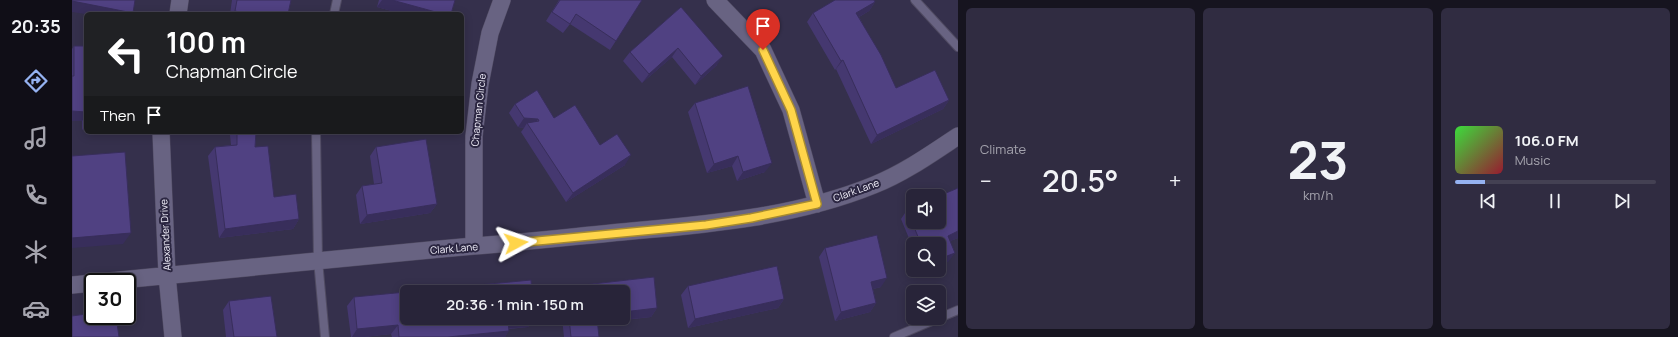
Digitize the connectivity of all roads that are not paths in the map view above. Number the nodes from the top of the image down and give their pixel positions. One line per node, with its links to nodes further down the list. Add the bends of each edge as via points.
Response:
1 (180, 0): 6 (street)
2 (337, 0): 7 (lane)
3 (502, 0): 13 (street, Chapman Circle, via 490,33 480,84 474,136)
4 (715, 0): 12 (street, via 763,50 791,110)
5 (916, 0): 8 (lane)
6 (178, 12)
7 (334, 12)
8 (958, 47)
9 (161, 134): 15 (street, Alexander Drive)
10 (316, 134): 14 (lane)
11 (958, 136): 12 (street, Clark Lane, via 923,160 876,184)
12 (817, 204): 13 (street, Clark Lane, via 706,225)
13 (474, 246): 14 (street, Clark Lane)
14 (318, 260): 15 (street, Clark Lane); 21 (lane)
15 (167, 275): 16 (street, Clark Lane); 20 (street, Alexander Drive)
16 (136, 278)
17 (84, 284): 18 (street)
18 (72, 285)
19 (958, 310): 22 (lane)
20 (173, 337)
21 (325, 337)
22 (894, 337)

